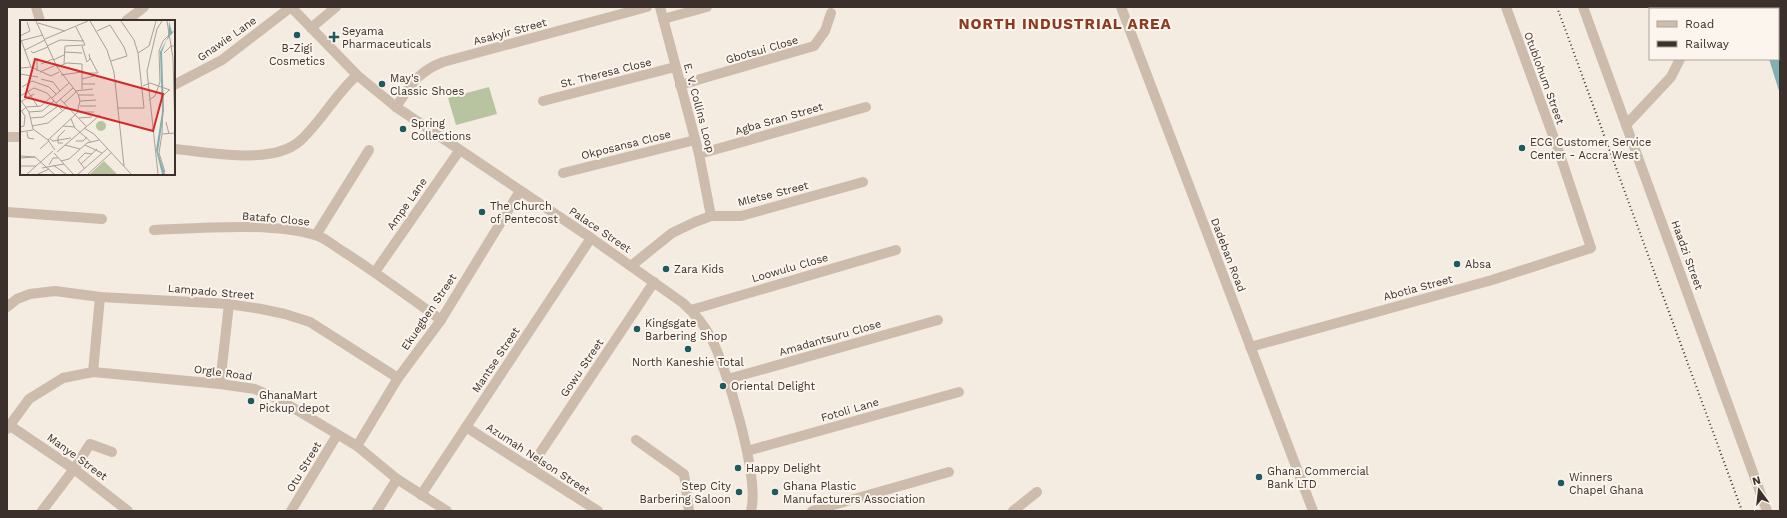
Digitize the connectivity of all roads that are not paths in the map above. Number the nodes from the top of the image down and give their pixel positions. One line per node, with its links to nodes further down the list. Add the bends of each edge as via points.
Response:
1 (36, 7): 13 (street)
2 (144, 7): 14 (street)
3 (291, 7): 15 (street, Palace Street); 19 (street, Gnawie Lane, via 222,60)
4 (336, 7): 15 (street)
5 (647, 7): 22 (street, Asakyir Street, via 429,67 416,78)
6 (660, 7): 12 (street, E. V. Collins Loop)
7 (707, 7): 12 (street)
8 (1121, 7): 52 (street, Dadeban Road)
9 (1506, 7): 41 (street, Otublohum Street)
10 (1583, 7): 24 (street, Haadzi Street)
11 (831, 13): 20 (street, Gbotsui Close, via 826,31 814,46)
12 (663, 18): 17 (street, E. V. Collins Loop)
13 (40, 20)
14 (127, 20)
15 (311, 28): 18 (street, Palace Street)
16 (1680, 60): 24 (street, via 1671,77)
17 (676, 68): 20 (street, E. V. Collins Loop); 21 (street, St. Theresa Close)
18 (357, 75): 22 (street, Palace Street); 28 (street, via 342,89 302,139 284,151 256,156)
19 (175, 84)
20 (680, 85): 27 (street, E. V. Collins Loop)
21 (543, 101)
22 (396, 107): 30 (street, Palace Street)
23 (866, 107): 31 (street, Agba Sran Street)
24 (1626, 125): 83 (street, Haadzi Street)
25 (7, 137): 26 (street)
26 (20, 137)
27 (695, 140): 31 (street, E. V. Collins Loop); 32 (street, Okposansa Close)
28 (175, 149)
29 (369, 150): 39 (street)
30 (458, 150): 34 (street, Palace Street); 44 (street, Ampe Lane)
31 (699, 154): 36 (street, E. V. Collins Loop)
32 (563, 173)
33 (863, 182): 36 (street, Mletse Street, via 741,216)
34 (520, 191): 40 (street, Palace Street); 50 (street, Ekuegben Street)
35 (7, 212): 37 (street)
36 (711, 216): 43 (street, Mletse Street, via 672,233)
37 (102, 219)
38 (154, 230): 39 (street, Batafo Close, via 256,228)
39 (316, 235): 44 (street, Batafo Close)
40 (591, 238): 43 (street, Palace Street); 59 (street, Mantse Street)
41 (1591, 248): 52 (street, Abotia Street, via 1492,280)
42 (896, 250): 49 (street, Loowulu Close)
43 (631, 266): 45 (street, Palace Street)
44 (375, 272): 50 (street, Batafo Close)
45 (654, 282): 49 (street, Palace Street); 65 (street, Gowu Street)
46 (100, 298): 47 (street, Lampado Street); 48 (street, Lampado Street, via 55,291 41,292 17,299); 53 (street)
47 (228, 304): 54 (street, Lampado Street, via 285,314 310,322); 56 (street)
48 (7, 307)
49 (691, 310): 55 (street, Palace Street, via 710,336)
50 (441, 320): 54 (street, Ekuegben Street)
51 (938, 320): 55 (street, Amadantsuru Close)
52 (1250, 347): 82 (street, Dadeban Road)
53 (92, 372): 56 (street, Orgle Road); 58 (street, Orgle Road, via 63,378 30,399)
54 (398, 378): 62 (street, Ekuegben Street)
55 (728, 380): 63 (street, Palace Street)
56 (220, 384): 60 (street, Orgle Road, via 255,389 280,400)
57 (959, 392): 63 (street, Fotoli Lane)
58 (8, 427): 66 (street, Manye Street)
59 (466, 427): 65 (street, Azumah Nelson Street); 70 (street, Mantse Street)
60 (337, 435): 62 (street, Orgle Road); 74 (street, Otu Street)
61 (636, 440): 78 (street, via 684,474)
62 (357, 446): 68 (street, Orgle Road)
63 (747, 451): 79 (street, Palace Street, via 753,492)
64 (112, 452): 66 (street, via 90,444)
65 (530, 468): 71 (street, Azumah Nelson Street)
66 (74, 469): 72 (street); 73 (street, Manye Street)
67 (949, 472): 80 (street)
68 (397, 479): 70 (street, Orgle Road); 75 (street)
69 (1037, 492): 81 (street)
70 (421, 495): 76 (street, Orgle Road)
71 (582, 507): 77 (street, Azumah Nelson Street)
72 (42, 511)
73 (128, 511)
74 (291, 511)
75 (377, 511)
76 (446, 511)
77 (598, 511)
78 (689, 511)
79 (751, 511)
80 (812, 511)
81 (1013, 511)
82 (1313, 511)
83 (1768, 511)

